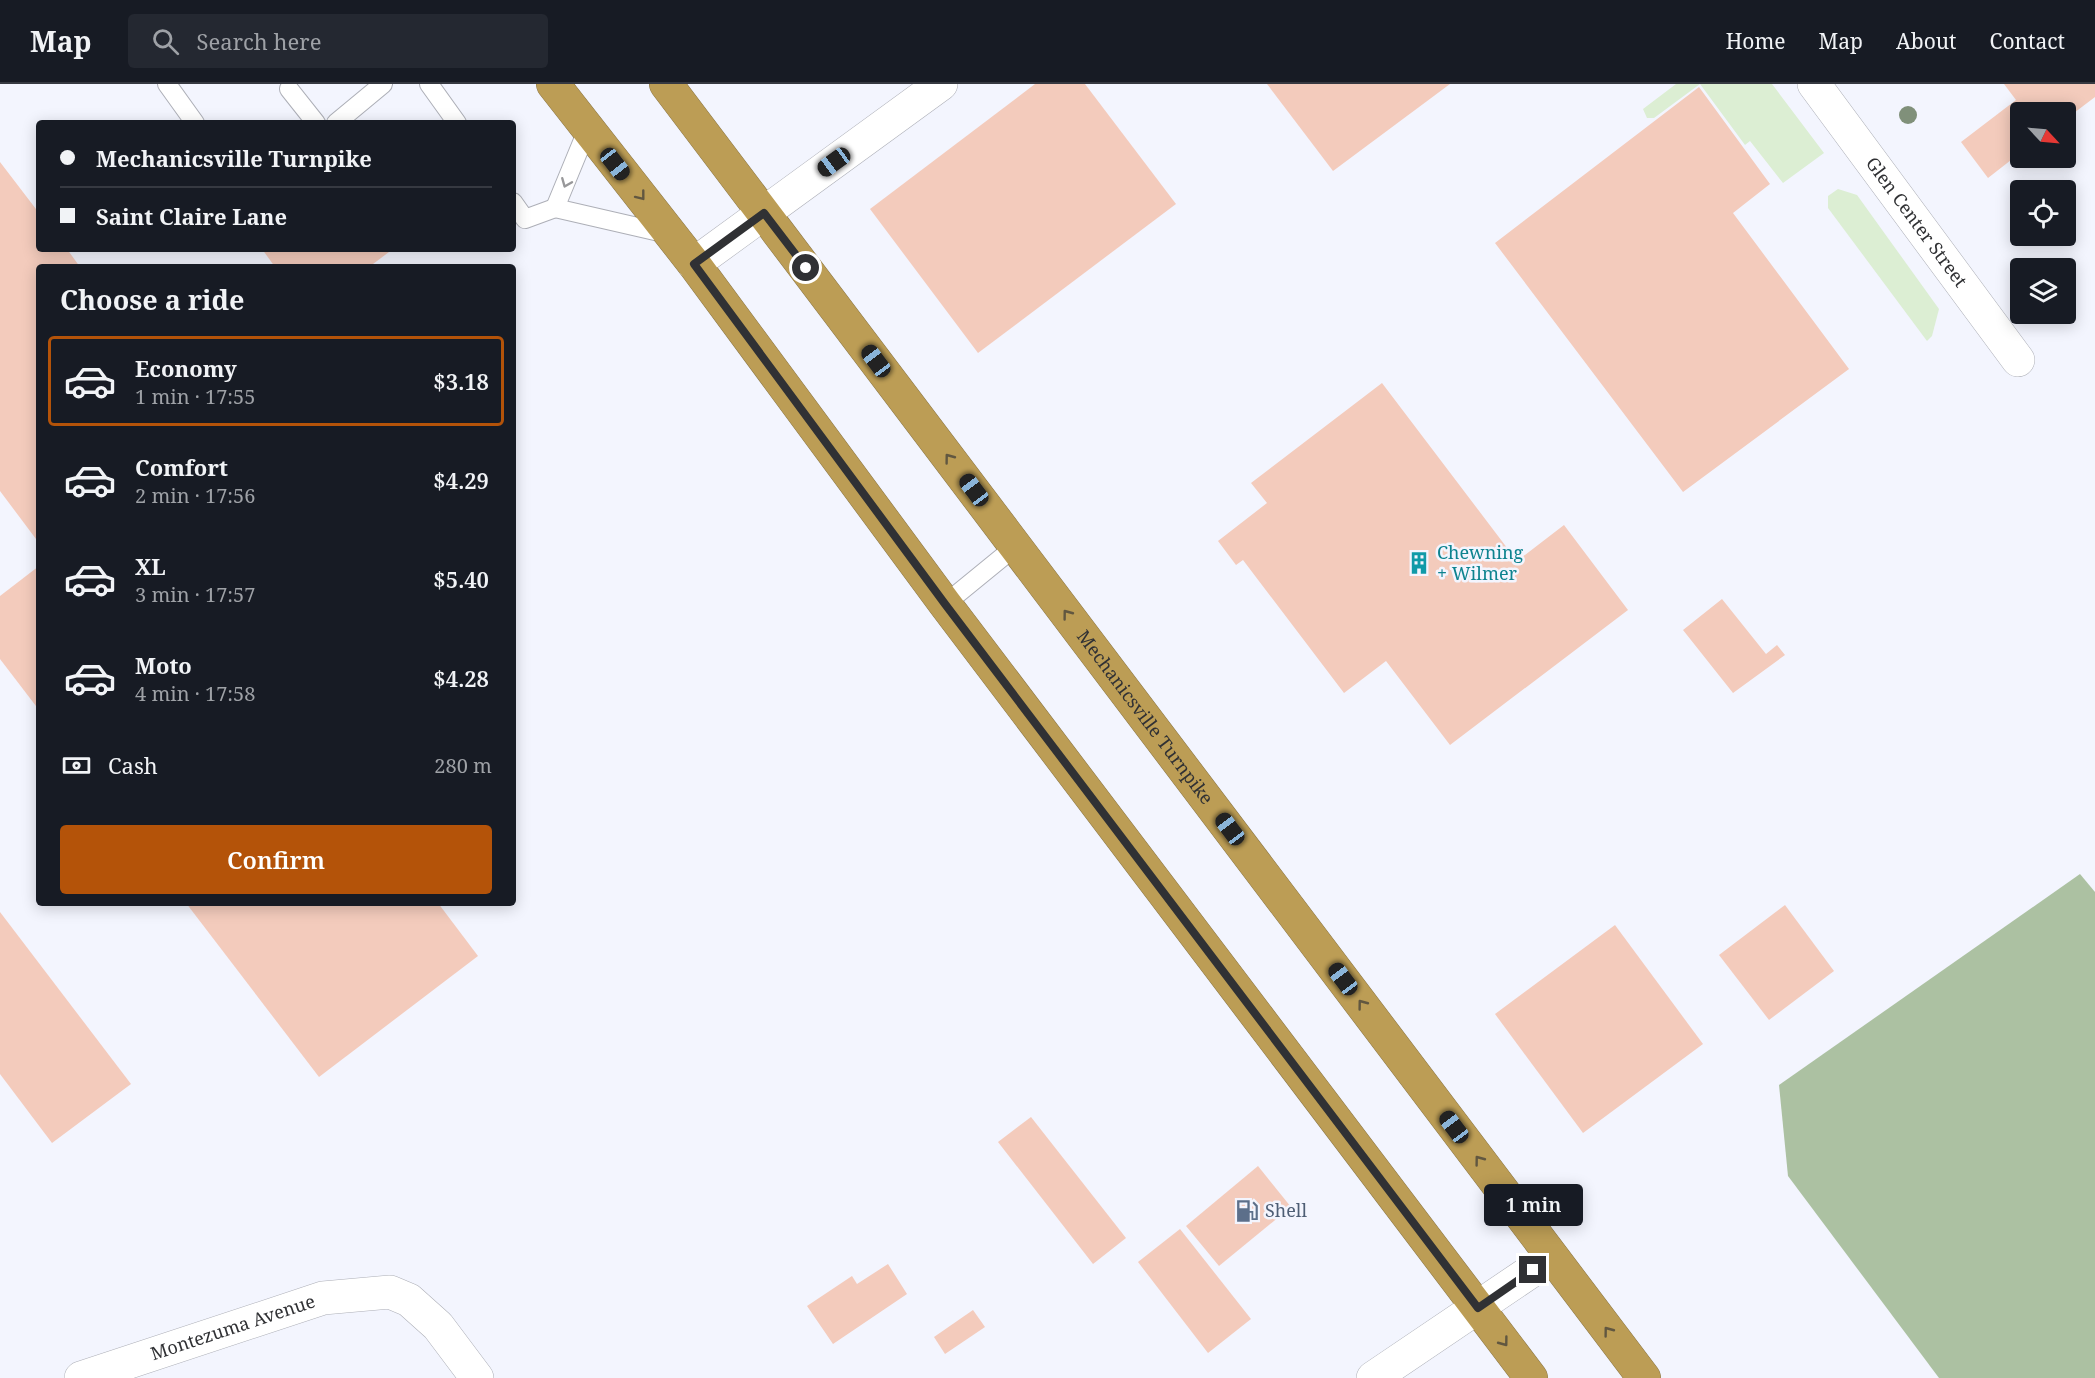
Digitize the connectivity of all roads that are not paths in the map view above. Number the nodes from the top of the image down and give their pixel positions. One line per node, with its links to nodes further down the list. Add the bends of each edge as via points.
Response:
1 (167, 84): 9 (lane)
2 (429, 84): 12 (lane)
3 (553, 84): 13 (highway)
4 (666, 84): 16 (highway, Mechanicsville Turnpike)
5 (941, 84): 16 (street)
6 (1814, 84): 19 (street, Glen Center Street)
7 (377, 86): 11 (lane)
8 (289, 89): 10 (lane)
9 (193, 120)
10 (314, 120)
11 (339, 120)
12 (455, 120)
13 (588, 129): 15 (lane, one-way to 15); 17 (highway, one-way to 17)
14 (516, 206): 15 (lane, via 525,219)
15 (555, 208): 17 (lane)
16 (764, 213): 18 (street); 20 (highway, Mechanicsville Turnpike, one-way to 16)
17 (670, 234): 18 (highway)
18 (694, 264): 21 (highway)
19 (2018, 360)
20 (1016, 546): 21 (lane); 22 (highway, Mechanicsville Turnpike, one-way to 20)
21 (945, 604): 23 (highway)
22 (1552, 1257): 23 (street); 28 (highway, Mechanicsville Turnpike, one-way to 22)
23 (1478, 1308): 26 (street); 27 (highway, one-way to 27)
24 (81, 1378): 25 (street, Montezuma Avenue, via 323,1298 390,1292 409,1300 438,1326)
25 (477, 1378)
26 (1373, 1378)
27 (1531, 1378)
28 (1644, 1378)

